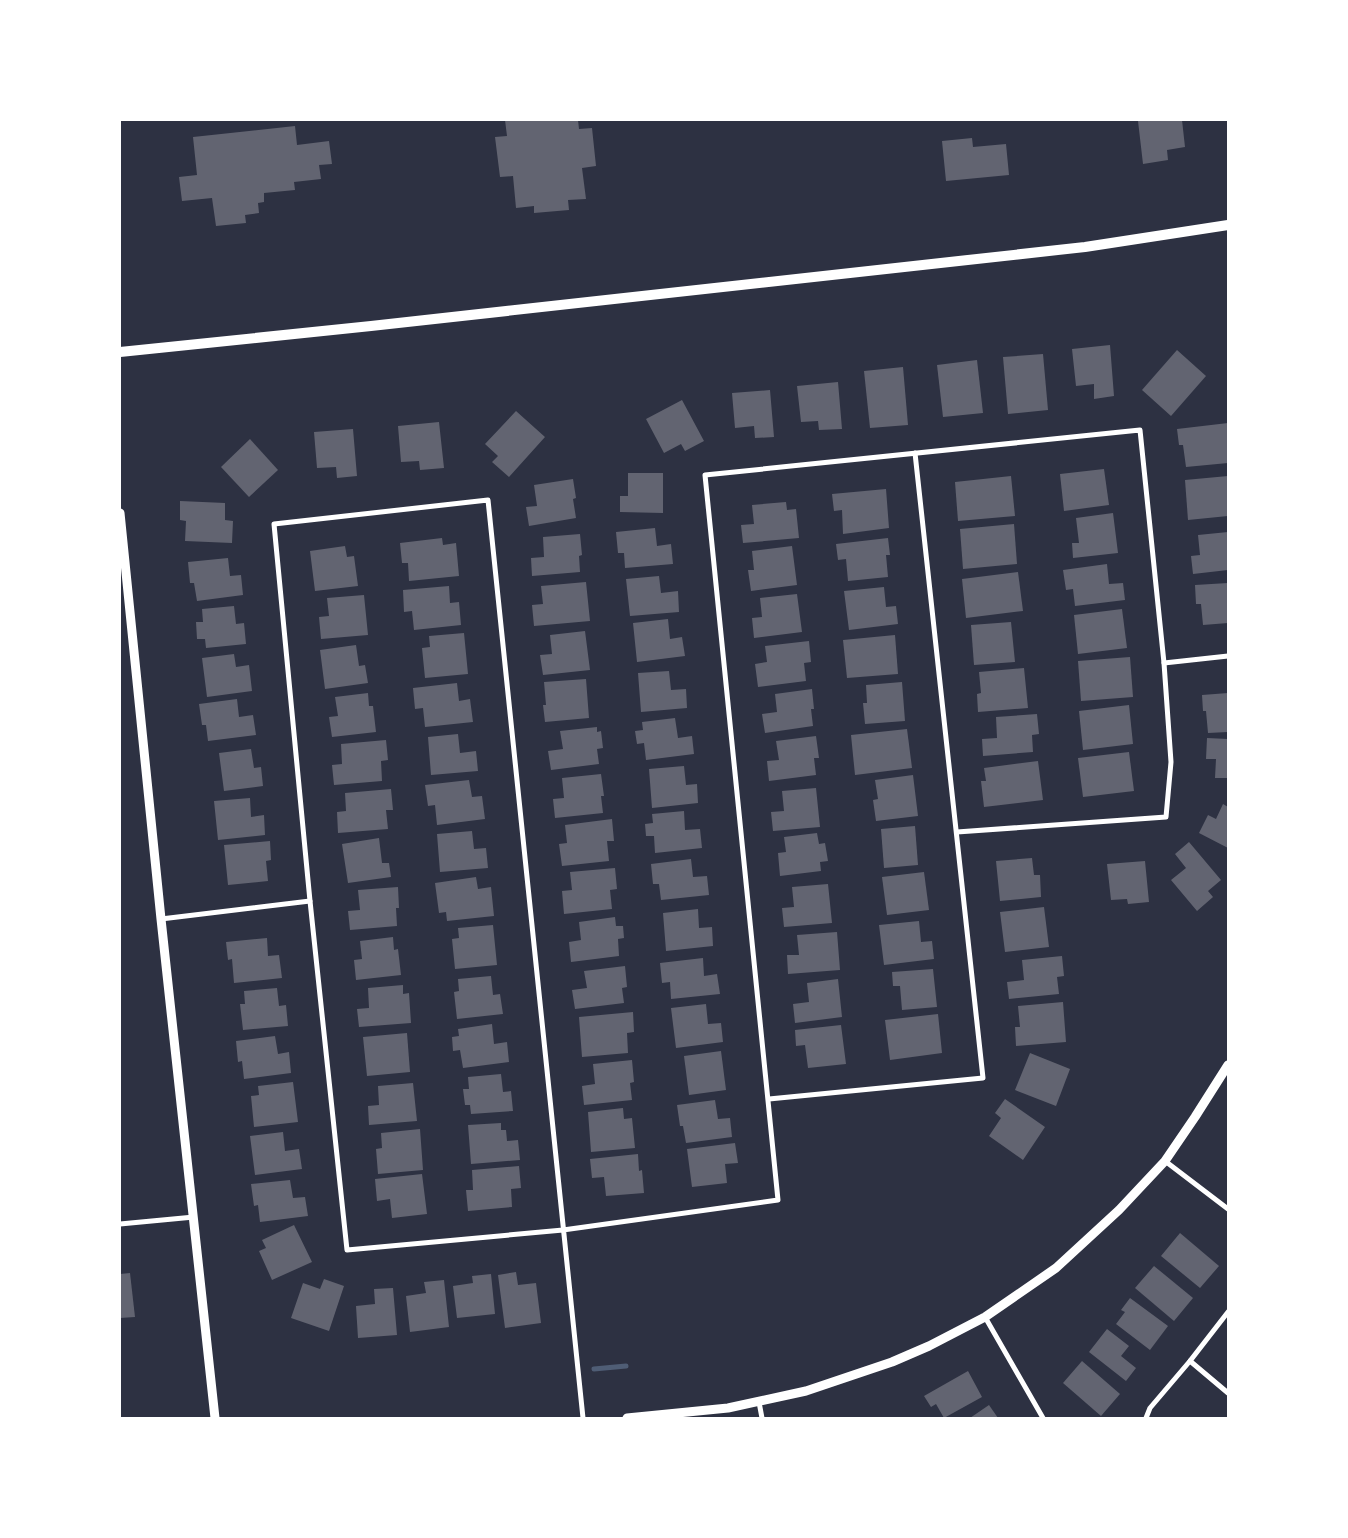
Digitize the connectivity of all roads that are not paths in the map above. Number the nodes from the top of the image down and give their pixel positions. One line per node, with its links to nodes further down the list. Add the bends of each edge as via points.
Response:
1 (1228, 225): 2 (main road, via 1085,247)
2 (120, 352)
3 (915, 453): 6 (street, via 1140,430); 7 (street); 11 (street, via 704,475)
4 (120, 513): 9 (street)
5 (1228, 656): 6 (street)
6 (1164, 664): 7 (street, via 1171,762 1166,817)
7 (957, 832): 11 (street, via 983,1078)
8 (310, 901): 9 (street); 16 (street, via 347,1250); 16 (street, via 274,524 488,500)
9 (161, 919): 14 (street)
10 (1228, 1065): 12 (street)
11 (769, 1100): 16 (street, via 778,1200)
12 (1165, 1161): 13 (street); 18 (street, via 1119,1210 1056,1268)
13 (1228, 1209)
14 (194, 1217): 15 (street); 22 (street)
15 (120, 1224)
16 (563, 1230): 23 (street)
17 (1228, 1312): 19 (street)
18 (985, 1317): 21 (street, via 892,1362 806,1391); 26 (street)
19 (1190, 1361): 20 (street); 27 (street, via 1150,1408)
20 (1228, 1393)
21 (759, 1402): 24 (street); 25 (street)
22 (215, 1418)
23 (583, 1418)
24 (626, 1418)
25 (762, 1418)
26 (1043, 1418)
27 (1146, 1418)

